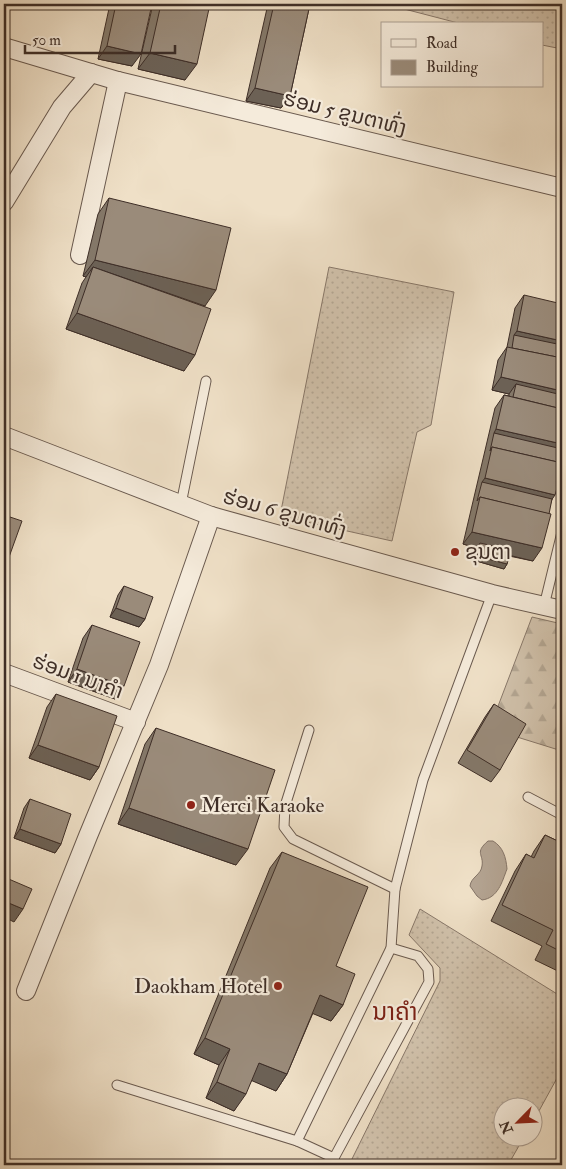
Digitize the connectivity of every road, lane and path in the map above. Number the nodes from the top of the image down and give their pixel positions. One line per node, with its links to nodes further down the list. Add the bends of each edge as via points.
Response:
1 (4, 47): 2 (street, ຮ່ອມ 5 ຂູນຕາທົ່ງ)
2 (92, 73): 3 (street, ຮ່ອມ 5 ຂູນຕາທົ່ງ); 5 (street, via 62,107)
3 (118, 81): 4 (street, ຮ່ອມ 5 ຂູນຕາທົ່ງ); 6 (street)
4 (562, 188)
5 (4, 202)
6 (80, 255)
7 (206, 381): 9 (lane)
8 (4, 436): 9 (street, ຮ່ອມ 6 ຂູນຕາທົ່ງ)
9 (181, 504): 10 (street, ຮ່ອມ 6 ຂູນຕາທົ່ງ)
10 (211, 516): 12 (street, ຮ່ອມ 6 ຂູນຕາທົ່ງ); 16 (street)
11 (562, 532): 13 (lane)
12 (492, 594): 13 (street, ຮ່ອມ 6 ຂູນຕາທົ່ງ); 20 (lane, via 423,780)
13 (544, 606): 14 (street, ຮ່ອມ 6 ຂູນຕາທົ່ງ)
14 (562, 610)
15 (4, 673): 16 (street, ຮ່ອມ 1 ນາຄຳ)
16 (136, 722): 22 (street)
17 (309, 730): 20 (lane, via 285,806 284,827 292,839)
18 (528, 797): 19 (lane)
19 (562, 815)
20 (395, 889): 21 (lane)
21 (391, 948): 24 (lane); 25 (lane, via 418,956 428,969 429,982)
22 (26, 991)
23 (117, 1085): 24 (lane)
24 (297, 1141): 25 (lane)
25 (333, 1162)

